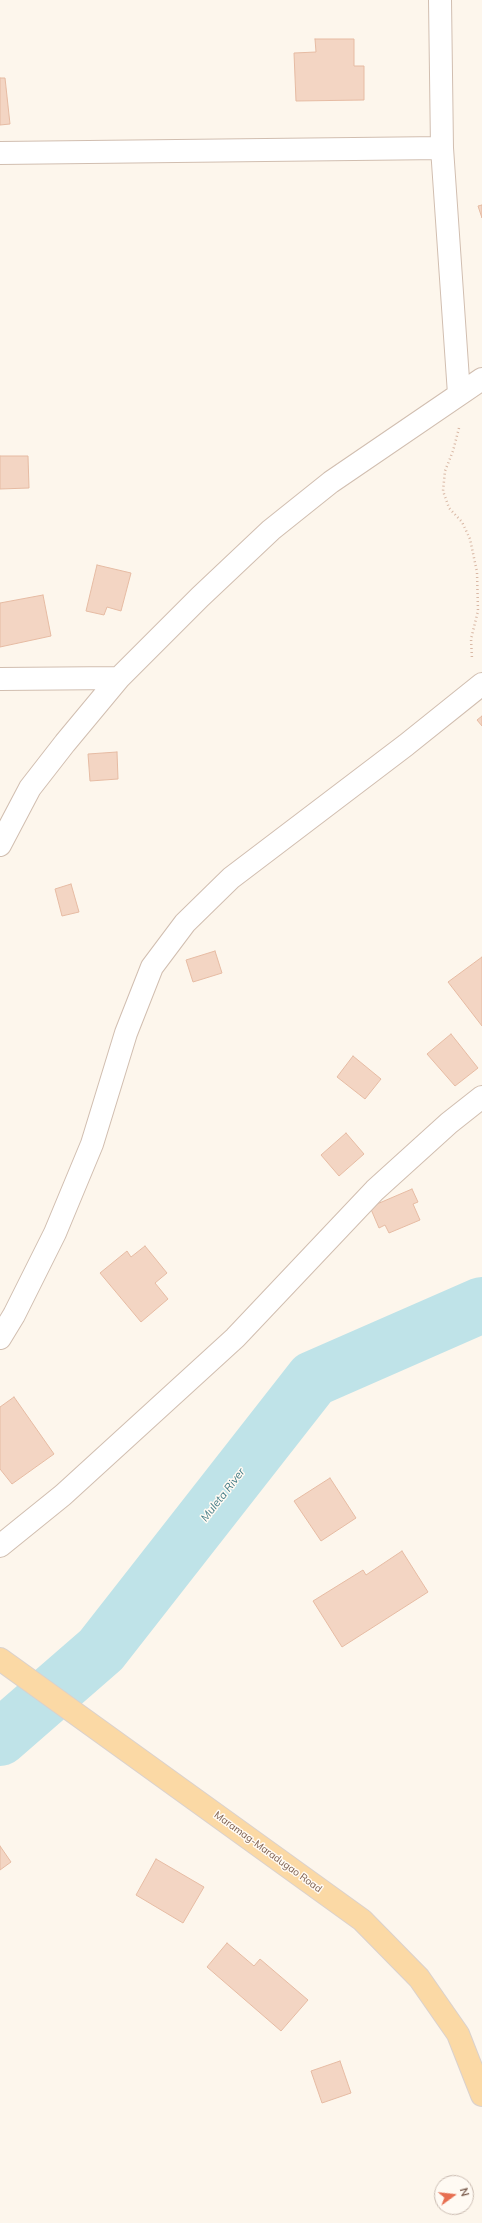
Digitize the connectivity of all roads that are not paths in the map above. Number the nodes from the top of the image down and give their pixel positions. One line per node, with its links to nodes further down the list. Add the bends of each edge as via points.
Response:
1 (440, 0): 2 (street)
2 (442, 148): 3 (street); 5 (street)
3 (0, 153)
4 (482, 379): 5 (street)
5 (459, 394): 6 (street, via 331,482 271,530)
6 (119, 678): 7 (street); 9 (street, via 30,788)
7 (0, 679)
8 (481, 684): 11 (street, via 406,745 231,878 185,923 152,967 126,1033 92,1144 55,1233)
9 (0, 844)
10 (482, 1097): 12 (street, via 449,1123 375,1190 235,1338 63,1495)
11 (0, 1338)
12 (0, 1546)
13 (0, 1659): 14 (main road, Maramag-Maradugao Road, via 362,1920 419,1978 458,2034)
14 (482, 2095)

